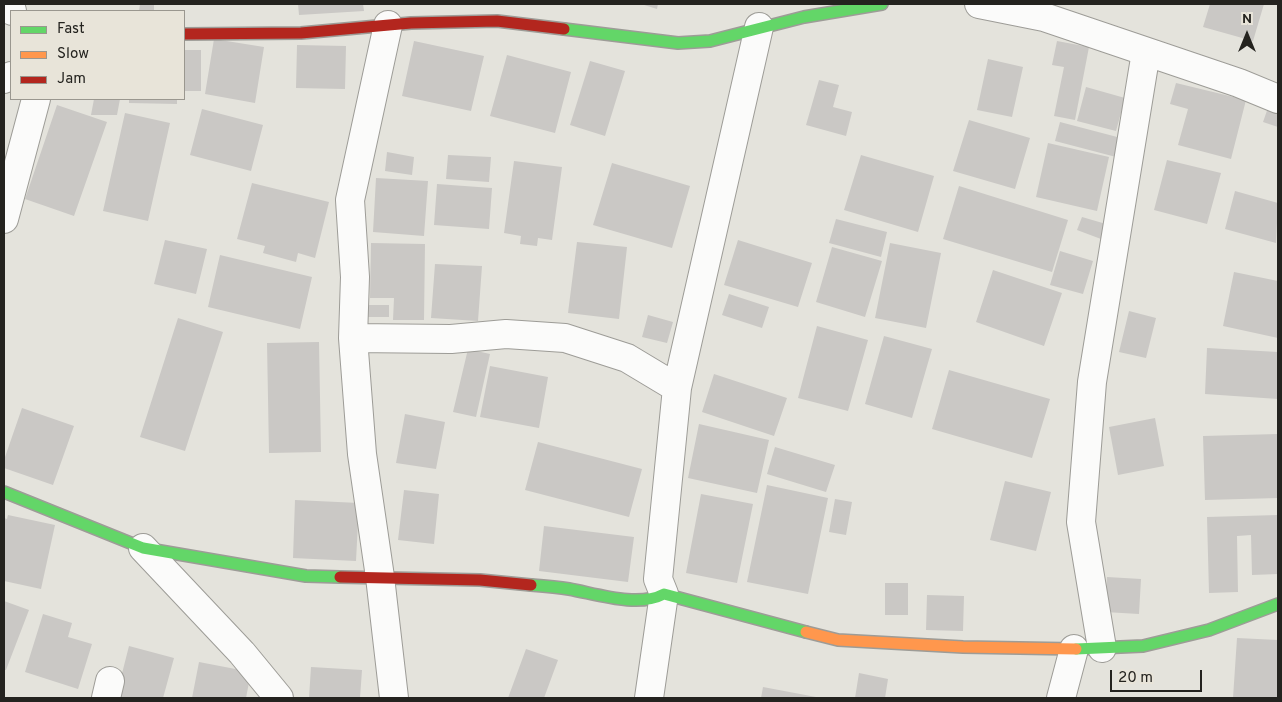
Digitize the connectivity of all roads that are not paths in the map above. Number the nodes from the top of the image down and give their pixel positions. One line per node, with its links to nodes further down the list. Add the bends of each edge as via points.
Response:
1 (882, 4): 4 (street)
2 (979, 4): 6 (street, via 1044,17)
3 (388, 25): 4 (street, via 497,21 678,43 710,41); 5 (street, via 301,33); 10 (street, via 350,200 355,277)
4 (759, 27): 11 (street)
5 (185, 34)
6 (1146, 52): 7 (street); 17 (street, via 1092,382 1081,522)
7 (1278, 98)
8 (36, 100): 9 (street)
9 (4, 219)
10 (353, 338): 11 (street, via 451,339 506,334 565,338 627,358); 14 (street, via 362,454)
11 (677, 388): 15 (street, via 658,579)
12 (4, 492): 13 (street)
13 (142, 548): 14 (street, via 306,576); 19 (street, via 242,653)
14 (380, 577): 15 (street, via 480,580 569,589 606,598 655,599); 20 (street)
15 (664, 594): 18 (street, via 838,640); 21 (street)
16 (1278, 604): 17 (street, via 1200,632 1143,646)
17 (1102, 648): 18 (street)
18 (1074, 649): 22 (street)
19 (279, 698)
20 (394, 698)
21 (649, 698)
22 (1061, 698)

